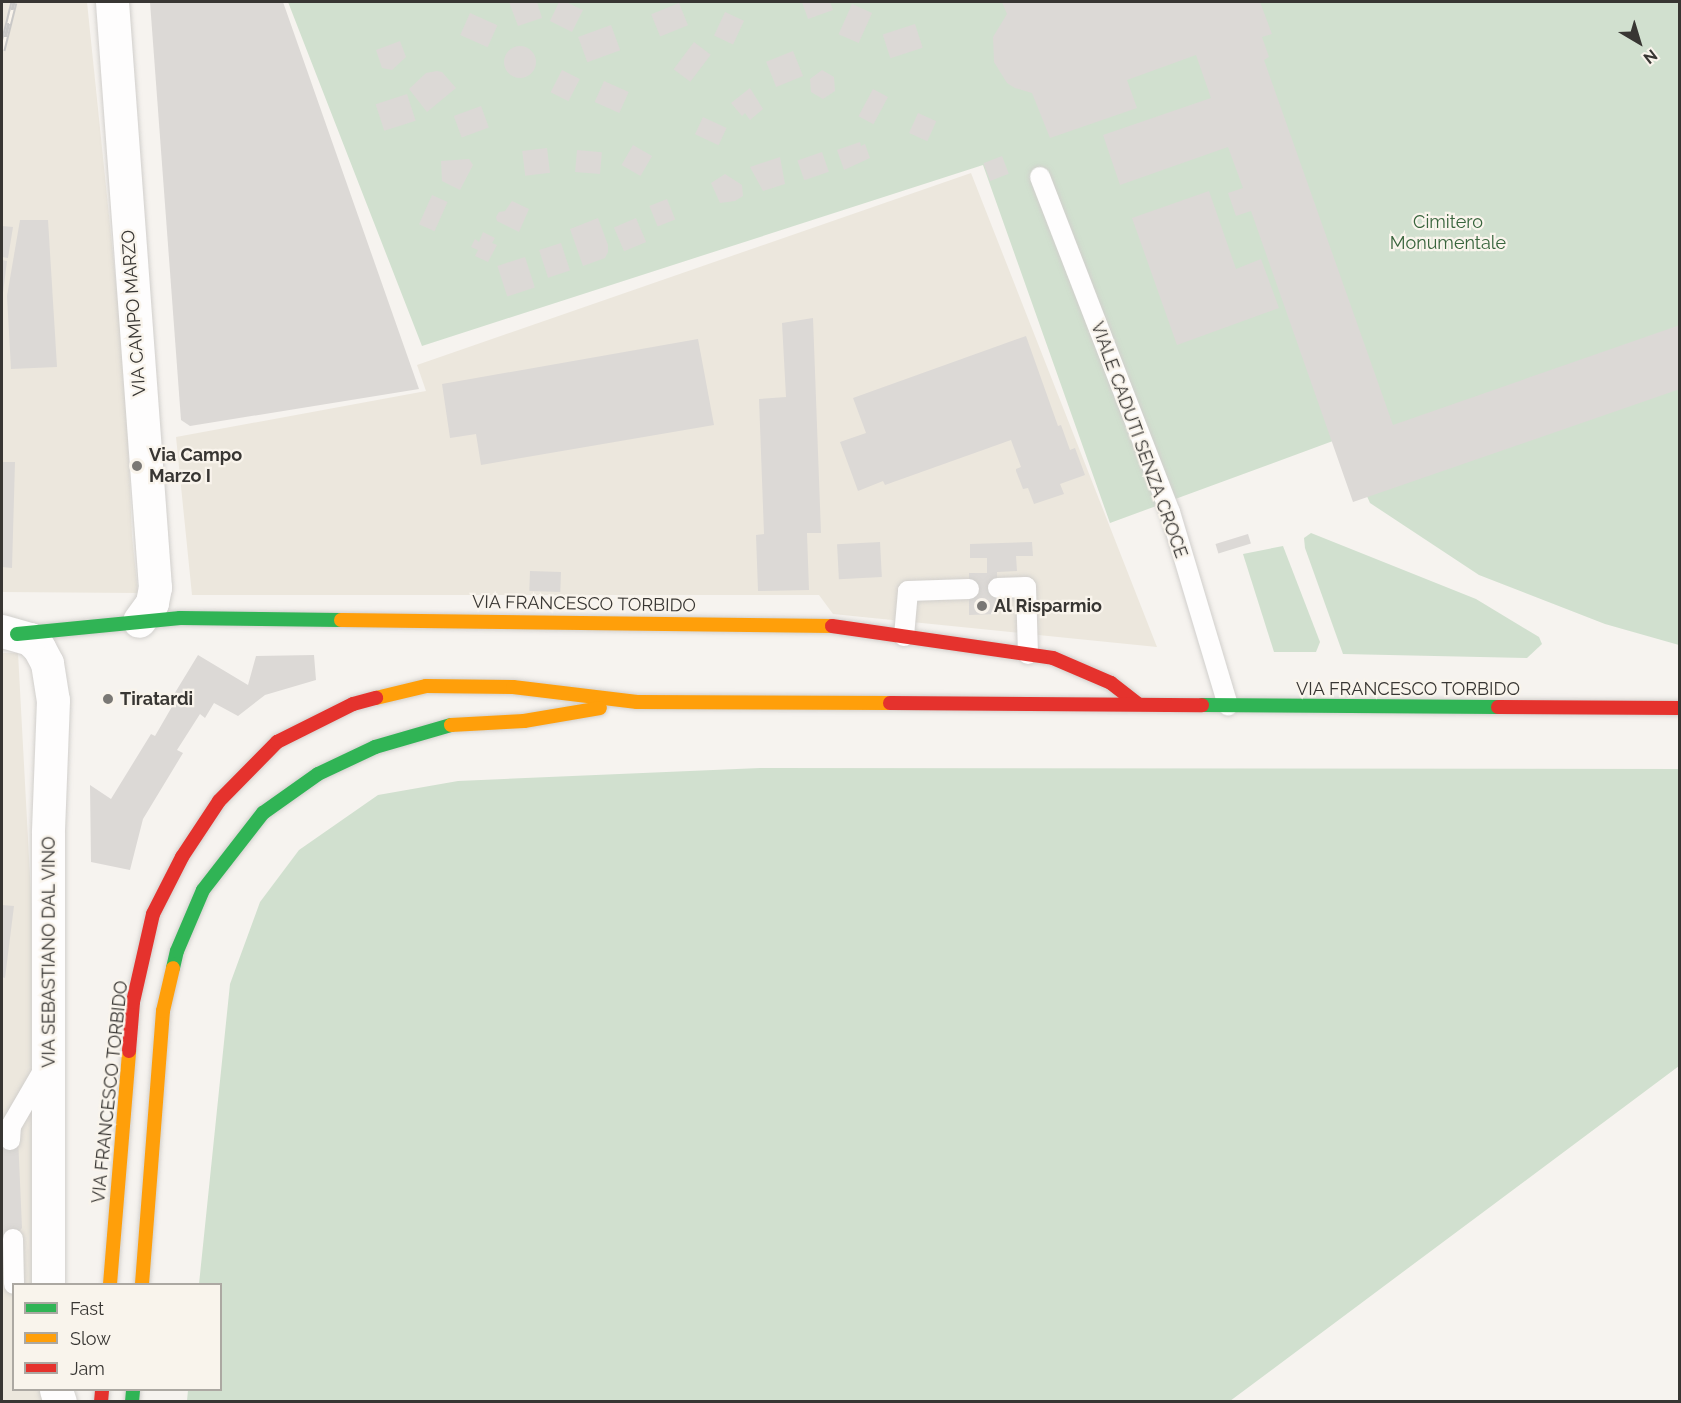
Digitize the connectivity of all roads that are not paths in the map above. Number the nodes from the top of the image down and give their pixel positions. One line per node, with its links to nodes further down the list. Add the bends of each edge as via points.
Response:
1 (112, 2): 5 (street, VIA CAMPO MARZO, via 155,587 152,603)
2 (1040, 177): 11 (lane, VIALE CADUTI SENZA CROCE, via 1170,512)
3 (998, 588): 8 (lane, via 1026,587)
4 (969, 589): 7 (lane, via 908,591)
5 (139, 621): 6 (main road, VIA FRANCESCO TORBIDO); 7 (main road, VIA FRANCESCO TORBIDO, via 180,618 826,625)
6 (9, 633): 13 (street, VIA SEBASTIANO DAL VINO, via 30,639 47,663 53,700 48,833)
7 (904, 636): 8 (main road, VIA FRANCESCO TORBIDO)
8 (1028, 654): 10 (main road, VIA FRANCESCO TORBIDO, via 1053,657 1111,682)
9 (637, 702): 10 (main road, VIA FRANCESCO TORBIDO); 18 (main road, VIA FRANCESCO TORBIDO, via 513,687 426,686 388,693 353,704 277,742 219,801 182,857 153,914 145,947 133,1002); 19 (main road, VIA FRANCESCO TORBIDO, via 524,721 449,725 375,747 318,774 263,813 203,891 177,951 163,1011)
10 (1137, 704): 11 (main road, VIA FRANCESCO TORBIDO)
11 (1228, 705): 12 (main road, VIA FRANCESCO TORBIDO)
12 (1680, 708)
13 (49, 1062): 14 (lane, via 11,1126); 17 (street, VIA SEBASTIANO DAL VINO)
14 (10, 1140)
15 (13, 1239): 16 (lane)
16 (14, 1283)
17 (48, 1283)
18 (110, 1283)
19 (142, 1283)

